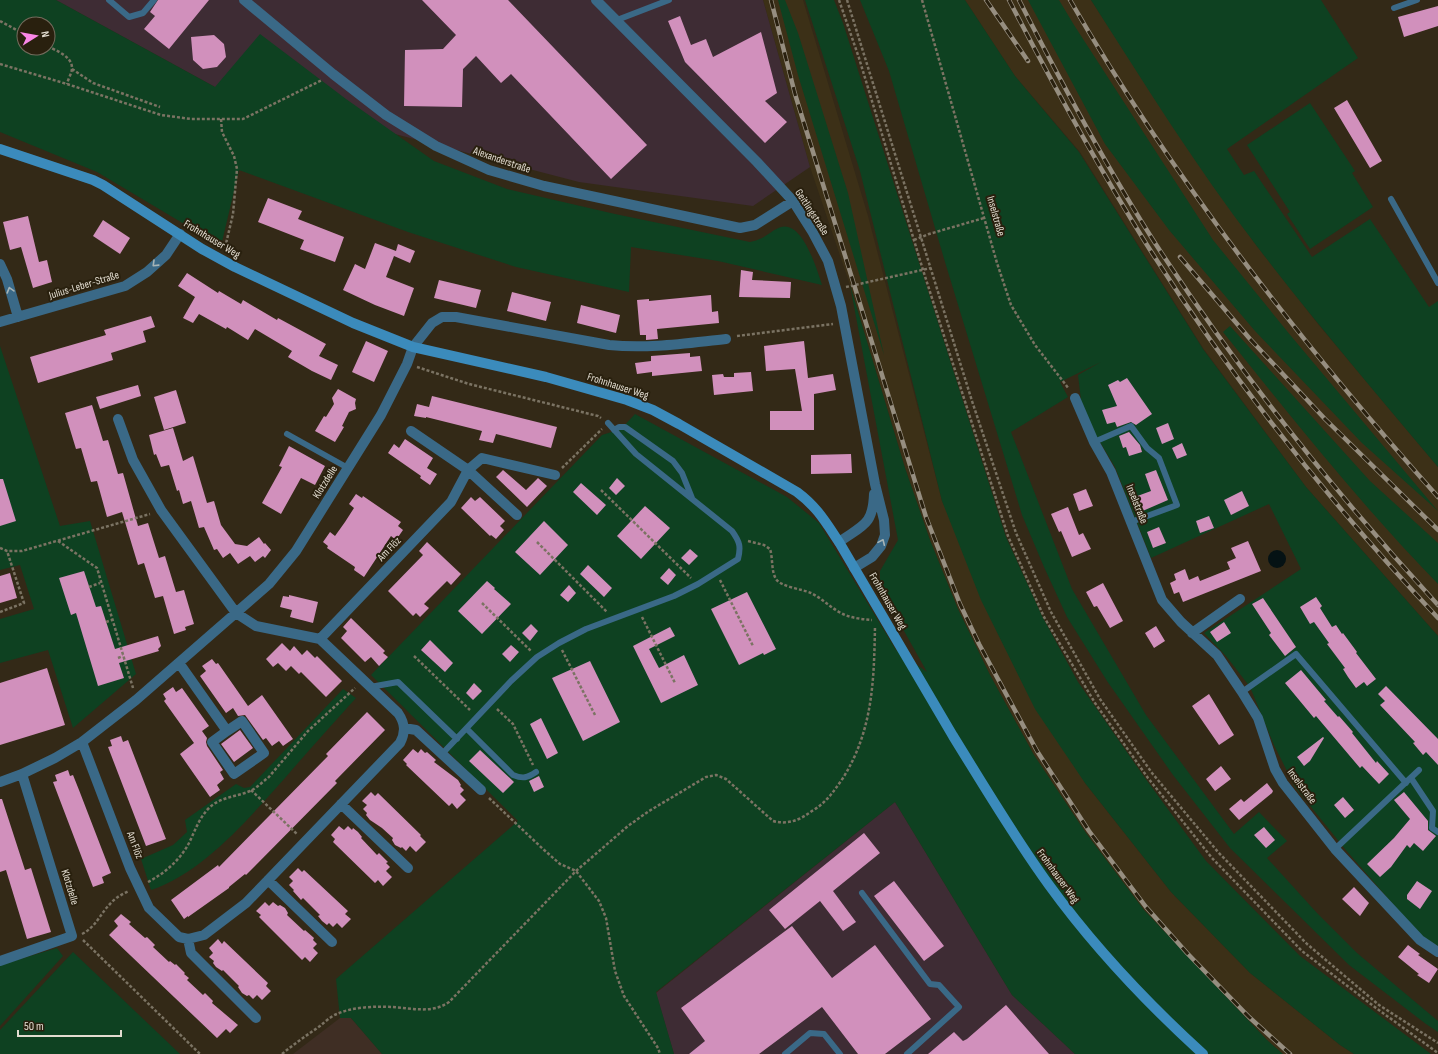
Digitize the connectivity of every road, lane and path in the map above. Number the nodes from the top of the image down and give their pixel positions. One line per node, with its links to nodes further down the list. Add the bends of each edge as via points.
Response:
1 (109, 0): 2 (lane, via 129,16 143,13)
2 (154, 0)
3 (244, 0): 17 (street, Alexanderstraße)
4 (596, 0): 11 (street, Geitlingstraße)
5 (669, 0): 11 (lane)
6 (839, 0): 27 (path)
7 (847, 0): 26 (path)
8 (922, 0): 24 (path, Inselstraße)
9 (1417, 0): 10 (lane)
10 (1394, 8)
11 (616, 20): 23 (street, Geitlingstraße)
12 (0, 21): 13 (path)
13 (16, 30)
14 (56, 50): 16 (path, via 64,55)
15 (0, 64): 18 (path)
16 (72, 69): 18 (path); 19 (path, via 93,83)
17 (333, 74): 20 (path, via 249,117); 23 (street, Alexanderstraße, via 386,115 436,146 489,170 544,186 740,228 755,225)
18 (67, 84): 20 (path, via 161,115)
19 (160, 107)
20 (221, 119): 28 (path, via 222,132 236,163 237,178 233,214)
21 (0, 149): 25 (main road, Frohnhauser Weg, via 93,180)
22 (1391, 199): 32 (lane)
23 (793, 201): 33 (street, Geitlingstraße, via 828,261)
24 (984, 218): 26 (path); 40 (path, Inselstraße, via 1011,305 1035,345)
25 (180, 234): 28 (main road, Frohnhauser Weg); 34 (street, Julius-Leber-Straße, one-way to 34, via 166,255 147,272 125,286)
26 (922, 237): 27 (path); 30 (path)
27 (914, 240): 31 (path)
28 (222, 260): 38 (main road, Frohnhauser Weg, via 353,323)
29 (0, 264): 34 (street, one-way to 29)
30 (931, 268): 31 (path); 121 (path, via 1016,533 1051,612 1100,699 1152,774 1218,852 1307,944 1379,1005)
31 (923, 270): 33 (path); 122 (path, via 1008,536 1044,617 1095,703 1148,778 1212,858 1297,945)
32 (1438, 283)
33 (836, 290): 36 (street, Geitlingstraße)
34 (18, 317): 35 (street, Julius-Leber-Straße)
35 (0, 322)
36 (844, 323): 37 (path); 50 (street, Geitlingstraße)
37 (726, 339): 38 (street, via 632,348 456,317 442,317 432,323)
38 (414, 347): 39 (street, Klotzdelle); 59 (main road, Frohnhauser Weg, via 546,377 653,410 797,492 811,502)
39 (407, 364): 42 (path, via 469,384 598,416); 47 (street, Klotzdelle, via 381,415)
40 (1075, 398): 46 (street, Inselstraße)
41 (118, 419): 53 (street, via 133,460)
42 (608, 423): 43 (lane); 49 (path)
43 (614, 430): 52 (lane, via 636,454); 52 (lane, via 625,427 673,461 682,473)
44 (411, 431): 48 (street)
45 (287, 434): 47 (lane)
46 (1094, 442): 55 (street, Inselstraße, via 1111,472); 55 (lane, via 1131,426 1147,448 1159,458 1177,505)
47 (348, 468): 71 (street, Klotzdelle, via 296,551 269,584)
48 (468, 470): 49 (street, Am Flöz, via 482,458); 54 (street); 76 (street, Am Flöz, via 451,502)
49 (555, 475)
50 (875, 484): 59 (street, Geitlingstraße, via 874,508 868,521); 62 (street, Geitlingstraße, one-way to 50, via 872,557 881,546 885,535)
51 (601, 490): 65 (path)
52 (692, 499): 56 (lane)
53 (161, 510): 57 (path); 71 (street)
54 (517, 515)
55 (1131, 522): 75 (street, Inselstraße, via 1162,600)
56 (738, 539): 63 (lane, via 738,559); 110 (path, via 764,545 770,549 774,574 784,585 815,595 849,616 877,621 873,685 868,715 848,769 833,794 819,807 808,815 782,824 773,821 726,779 716,775 706,777 628,826)
57 (58, 541): 61 (path, via 22,551); 64 (path, via 97,568)
58 (537, 542): 72 (path)
59 (839, 542): 62 (main road, Frohnhauser Weg)
60 (0, 548): 61 (path)
61 (7, 551): 70 (path, via 24,603)
62 (854, 568): 129 (main road, Frohnhauser Weg, via 995,805 1049,885 1117,968)
63 (716, 573): 65 (lane); 78 (path)
64 (100, 583): 66 (path); 73 (path)
65 (698, 584): 69 (lane)
66 (89, 587)
67 (1240, 599): 75 (street)
68 (482, 603): 81 (path)
69 (639, 609): 72 (lane); 84 (path)
70 (0, 612)
71 (236, 613): 76 (street, via 256,626); 83 (street, Klotzdelle)
72 (613, 618): 77 (lane)
73 (112, 620): 74 (path); 79 (path)
74 (106, 622)
75 (1192, 633): 86 (street, Inselstraße, via 1217,655)
76 (320, 639): 85 (street)
77 (558, 643): 81 (lane); 89 (path)
78 (753, 646)
79 (123, 656): 82 (path); 87 (path)
80 (414, 656): 90 (path)
81 (537, 657): 88 (lane)
82 (118, 658)
83 (179, 663): 87 (street, Klotzdelle); 93 (street)
84 (675, 683)
85 (366, 684): 91 (street, via 398,713); 94 (lane, via 398,682); 103 (path, via 308,731 268,778)
86 (1242, 692): 102 (lane, via 1296,654); 108 (street, Inselstraße, via 1258,718 1275,769)
87 (136, 700): 95 (street, Klotzdelle)
88 (490, 704): 90 (lane); 98 (path, via 513,724)
89 (595, 715)
90 (478, 717): 92 (lane)
91 (404, 728): 96 (street, via 416,730); 105 (street, via 400,743)
92 (467, 729): 94 (lane); 98 (lane, via 513,775 522,778)
93 (227, 731): 93 (street, via 242,721 264,753 234,774 212,742)
94 (458, 738): 96 (lane)
95 (82, 742): 99 (street, Klotzdelle); 112 (street, Am Flöz)
96 (442, 754): 104 (street)
97 (1420, 770): 100 (lane)
98 (536, 772)
99 (22, 774): 101 (street, Klotzdelle); 119 (street, Klotzdelle, via 72,936)
100 (1411, 778): 102 (lane); 106 (lane, via 1433,811 1432,828)
101 (0, 782)
102 (1406, 783): 108 (lane)
103 (251, 790): 107 (path); 112 (path, via 225,798 212,806 202,817 179,858 161,875)
104 (481, 790): 110 (path, via 543,850 560,864)
105 (341, 804): 107 (street); 109 (street)
106 (1438, 832)
107 (305, 841): 111 (street)
108 (1335, 849): 118 (street, Inselstraße, via 1420,940)
109 (408, 868)
110 (576, 871): 124 (path, via 442,1007 422,1010 391,1007 357,1009 337,1014); 125 (path, via 599,901 606,918 615,971 624,996)
111 (268, 880): 116 (street, via 246,903 204,935); 117 (street)
112 (139, 887): 114 (path, via 110,903 96,923 88,931); 116 (street, Am Flöz, via 149,908 179,937)
113 (862, 893): 128 (lane, via 930,984 939,985 960,1007)
114 (77, 936)
115 (80, 938): 123 (path)
116 (188, 939): 120 (street, via 191,953)
117 (332, 942)
118 (1438, 952)
119 (1, 958)
120 (256, 1018)
121 (1438, 1043)
122 (1438, 1053)
123 (200, 1054)
124 (282, 1054)
125 (660, 1054)
126 (784, 1054): 127 (lane, via 810,1033 824,1034)
127 (840, 1054)
128 (907, 1054)
129 (1203, 1054)

